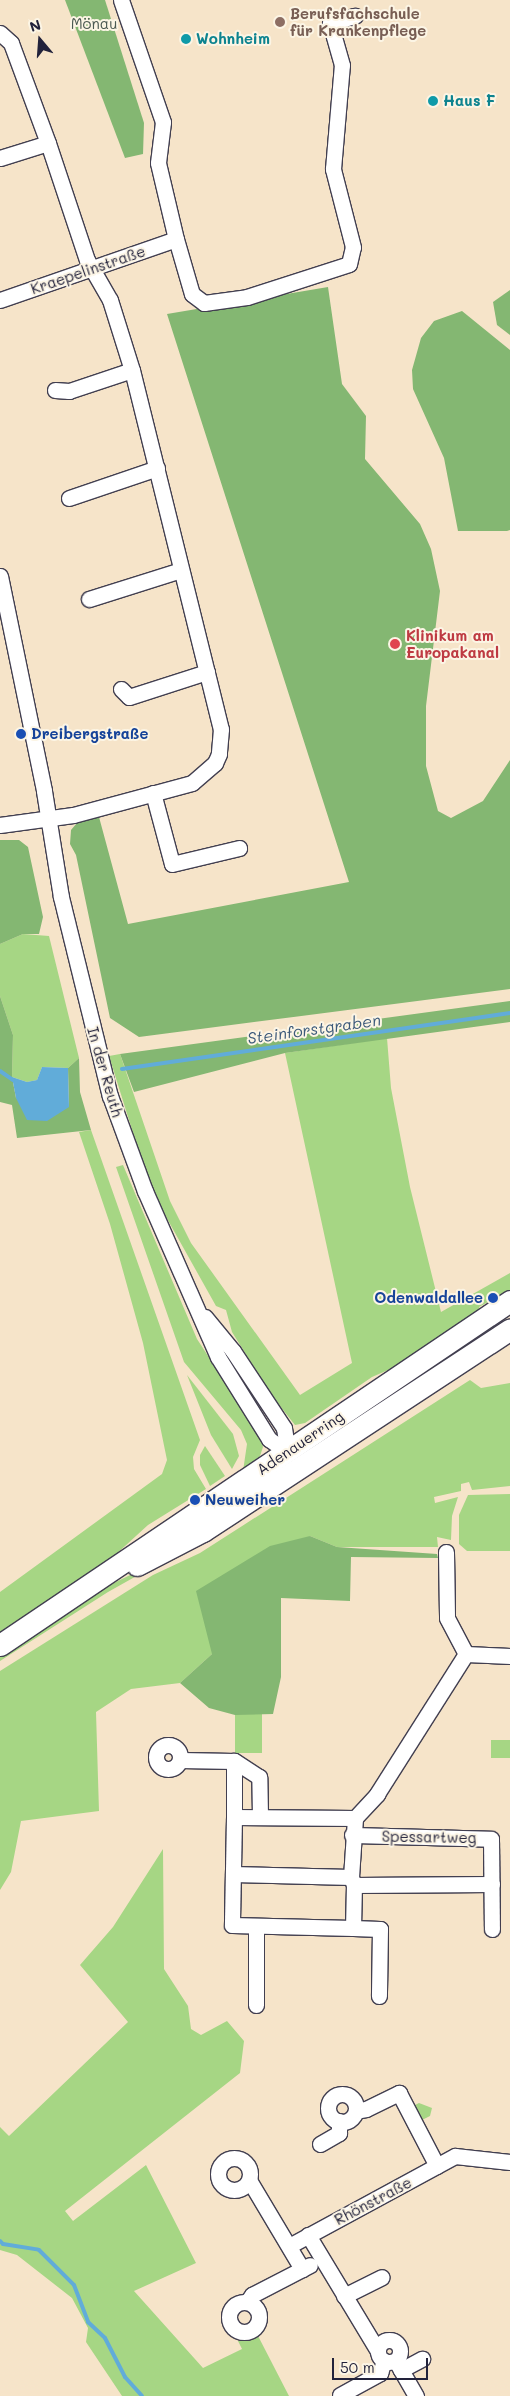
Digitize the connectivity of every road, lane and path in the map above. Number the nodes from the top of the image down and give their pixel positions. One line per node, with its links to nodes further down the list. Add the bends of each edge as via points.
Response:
1 (121, 0): 6 (street, via 163,122 158,163)
2 (355, 16): 6 (street, via 330,23 342,65 333,169 353,247 349,264 247,297 204,303 192,294)
3 (0, 33): 4 (street, via 10,43)
4 (48, 143): 5 (street); 7 (street)
5 (0, 158)
6 (176, 239): 7 (street, Kraepelinstraße)
7 (92, 269): 8 (street, Kraepelinstraße); 9 (street, via 108,294)
8 (0, 300)
9 (132, 370): 10 (street, via 69,391); 11 (street)
10 (55, 390)
11 (157, 468): 12 (street); 13 (street)
12 (69, 498)
13 (182, 570): 15 (street); 16 (street)
14 (0, 576): 19 (street, In der Reuth)
15 (89, 599)
16 (207, 672): 17 (street, via 128,697); 18 (street, via 221,729 220,754 205,774 192,783)
17 (122, 689)
18 (154, 793): 19 (street); 21 (street, via 172,864)
19 (47, 819): 20 (street); 24 (street, In der Reuth, via 61,897 110,1096 145,1191 218,1357 268,1439)
20 (0, 825)
21 (239, 848)
22 (510, 1301): 24 (main road, Adenauerring)
23 (510, 1329): 24 (main road, Adenauerring)
24 (293, 1461): 26 (main road, Adenauerring, via 203,1531 65,1602)
25 (446, 1552): 27 (street, via 448,1618)
26 (0, 1645)
27 (466, 1654): 28 (street); 33 (street, via 440,1689 376,1794)
28 (510, 1656)
29 (180, 1760): 30 (street)
30 (234, 1761): 31 (street, via 259,1777); 32 (street)
31 (260, 1816): 32 (street); 33 (street)
32 (234, 1817): 35 (street)
33 (355, 1818): 34 (street)
34 (352, 1835): 36 (street); 37 (street, Spessartweg, via 491,1839)
35 (233, 1874): 36 (street); 38 (street, via 232,1926)
36 (352, 1881): 37 (street); 39 (street)
37 (492, 1884): 40 (street, Spessartweg)
38 (256, 1926): 39 (street); 42 (street)
39 (353, 1928): 41 (street, via 380,1929)
40 (492, 1930)
41 (379, 1996)
42 (256, 2005)
43 (356, 2111): 44 (street, via 351,2118); 44 (street, via 352,2098 344,2094 335,2096 329,2103 329,2112); 47 (street, via 399,2093)
44 (339, 2121): 45 (street, via 339,2133)
45 (320, 2144)
46 (510, 2162): 47 (street, Rhönstraße, via 455,2156)
47 (437, 2166): 49 (street, Rhönstraße)
48 (249, 2180): 50 (street)
49 (308, 2236): 50 (street, Rhönstraße); 51 (street)
50 (289, 2246): 52 (street)
51 (322, 2259): 52 (street); 54 (street)
52 (302, 2269): 55 (street, via 252,2295)
53 (382, 2277): 54 (street)
54 (344, 2296): 57 (street)
55 (247, 2302)
56 (422, 2359): 57 (street)
57 (390, 2361): 58 (street, via 380,2374); 59 (street)
58 (340, 2395)
59 (416, 2396)

